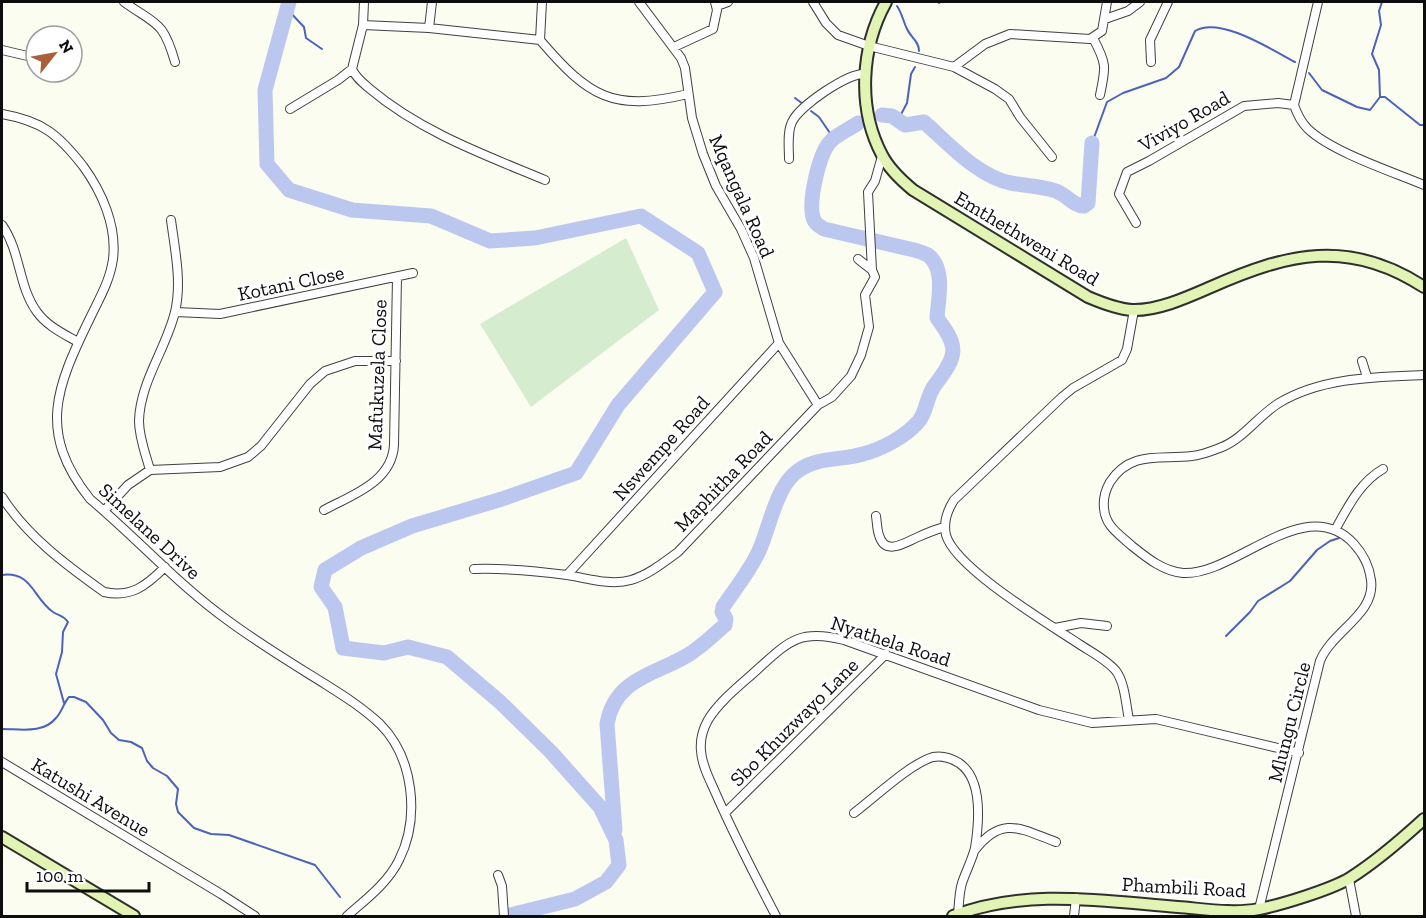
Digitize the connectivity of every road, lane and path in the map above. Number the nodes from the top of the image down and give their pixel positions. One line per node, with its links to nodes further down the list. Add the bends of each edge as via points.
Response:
1 (124, 2): 23 (street, via 160,25)
2 (363, 2): 15 (street)
3 (432, 2): 16 (street)
4 (542, 2): 18 (street)
5 (639, 2): 20 (street, Mqangala Road)
6 (728, 2): 13 (street)
7 (813, 2): 19 (street, via 838,35)
8 (886, 2): 19 (street, Emthethweni Road)
9 (1107, 2): 14 (street)
10 (1140, 2): 14 (street)
11 (1168, 2): 24 (street, via 1149,40)
12 (1318, 2): 30 (street)
13 (716, 4): 20 (street, via 713,29)
14 (1105, 19): 17 (street, via 1102,31)
15 (363, 25): 16 (street); 25 (street)
16 (429, 28): 18 (street)
17 (1093, 38): 26 (street, via 1010,34 985,44); 29 (street, via 1106,71)
18 (540, 40): 28 (street, via 572,75 607,96 626,102)
19 (869, 46): 26 (street); 27 (street, Emthethweni Road)
20 (674, 47): 28 (street, Mqangala Road, via 685,68)
21 (2, 50): 22 (street)
22 (24, 55)
23 (176, 62)
24 (1151, 62)
25 (352, 67): 31 (street); 36 (street, via 360,80 386,103 425,126 459,145)
26 (954, 67): 34 (street, via 1008,99)
27 (865, 74): 33 (street, Emthethweni Road, via 868,111); 35 (street, via 846,79 796,115 791,126)
28 (688, 94): 49 (street, Mqangala Road, via 703,154 754,258)
29 (1100, 95)
30 (1294, 105): 37 (street, via 1300,120 1317,137); 39 (street, Viviyo Road, via 1244,106 1127,172 1119,194)
31 (290, 109)
32 (2, 114): 48 (street, Simelane Drive, via 33,121 54,135 74,154 106,208 113,258 108,282)
33 (882, 156): 42 (street, Maphitha Road, via 868,192); 46 (street, Emthethweni Road, via 904,182 939,206 1088,297)
34 (1052, 157)
35 (789, 159)
36 (545, 180)
37 (1425, 185)
38 (171, 220): 47 (street, via 178,279)
39 (1136, 223)
40 (2, 225): 48 (street, via 13,243 27,295 37,312 51,327)
41 (858, 259): 42 (street)
42 (872, 270): 54 (street, Maphitha Road, via 874,277 865,295 869,327 861,355 851,376 832,397)
43 (413, 273): 44 (street, Kotani Close)
44 (397, 277): 47 (street, Kotani Close, via 220,314); 50 (street, Mafukuzela Close)
45 (1425, 287): 46 (street, Emthethweni Road, via 1406,275 1361,259 1311,255 1270,263 1191,295)
46 (1134, 310): 61 (street, via 1122,360 1073,388 983,472 954,500 946,514)
47 (176, 312): 56 (street, via 142,400 140,434)
48 (78, 342): 59 (street, Simelane Drive, via 57,401 58,429 63,456 76,482)
49 (779, 343): 54 (street, Mqangala Road); 65 (street, Nswempe Road)
50 (396, 361): 56 (street, via 355,361 325,371 248,457 220,467); 58 (street, Mafukuzela Close, via 392,459 377,480)
51 (1362, 361): 53 (street)
52 (1425, 375): 53 (street)
53 (1366, 377): 62 (street, via 1300,393 1268,411 1227,445 1204,455 1138,459 1115,474 1103,501 1110,526 1145,556 1182,573 1196,573 1303,528)
54 (818, 405): 65 (street, Maphitha Road, via 678,552 657,568 630,581 607,582)
55 (1383, 469): 62 (street, via 1359,490)
56 (150, 470): 59 (street, via 128,485)
57 (2, 497): 63 (street, via 44,545 104,592 114,595 138,590)
58 (324, 510)
59 (104, 511): 63 (street, Simelane Drive)
60 (876, 516): 61 (street, via 879,536 890,547 903,546)
61 (945, 527): 67 (street, via 956,552 988,583)
62 (1335, 530): 70 (street, Mlungu Circle, via 1366,558 1371,595 1361,612 1325,649)
63 (165, 567): 85 (street, Simelane Drive, via 233,624 359,706 395,745 411,790 409,830 399,860 381,885)
64 (474, 569): 65 (street, Maphitha Road)
65 (567, 575)
66 (1107, 627): 67 (street, via 1080,623)
67 (1055, 628): 69 (street, via 1116,671)
68 (886, 654): 69 (street, Nyathela Road, via 1039,710 1092,723); 72 (street, Sbo Khuzwayo Lane); 72 (street, Nyathela Road, via 826,636 798,639 781,648 724,701 708,720 701,751)
69 (1129, 720): 70 (street, Nyathela Road, via 1175,722)
70 (1299, 753): 81 (street, Mlungu Circle)
71 (2, 762): 84 (street, Katushi Avenue)
72 (724, 813): 82 (street, Nyathela Road)
73 (855, 813): 77 (street, via 917,765 943,756 953,759 966,768 977,790)
74 (1425, 819): 79 (street, Phambili Road)
75 (2, 837): 83 (street)
76 (1056, 842): 77 (street, via 1006,826 985,837)
77 (974, 851): 87 (street)
78 (498, 875): 86 (street)
79 (1349, 879): 81 (street, Phambili Road); 89 (street)
80 (1076, 898): 81 (street, Phambili Road, via 1220,910); 87 (street, Phambili Road, via 998,903); 88 (street)
81 (1259, 909)
82 (773, 915)
83 (134, 916)
84 (255, 916)
85 (347, 916)
86 (504, 916)
87 (955, 916)
88 (1074, 916)
89 (1356, 916)

